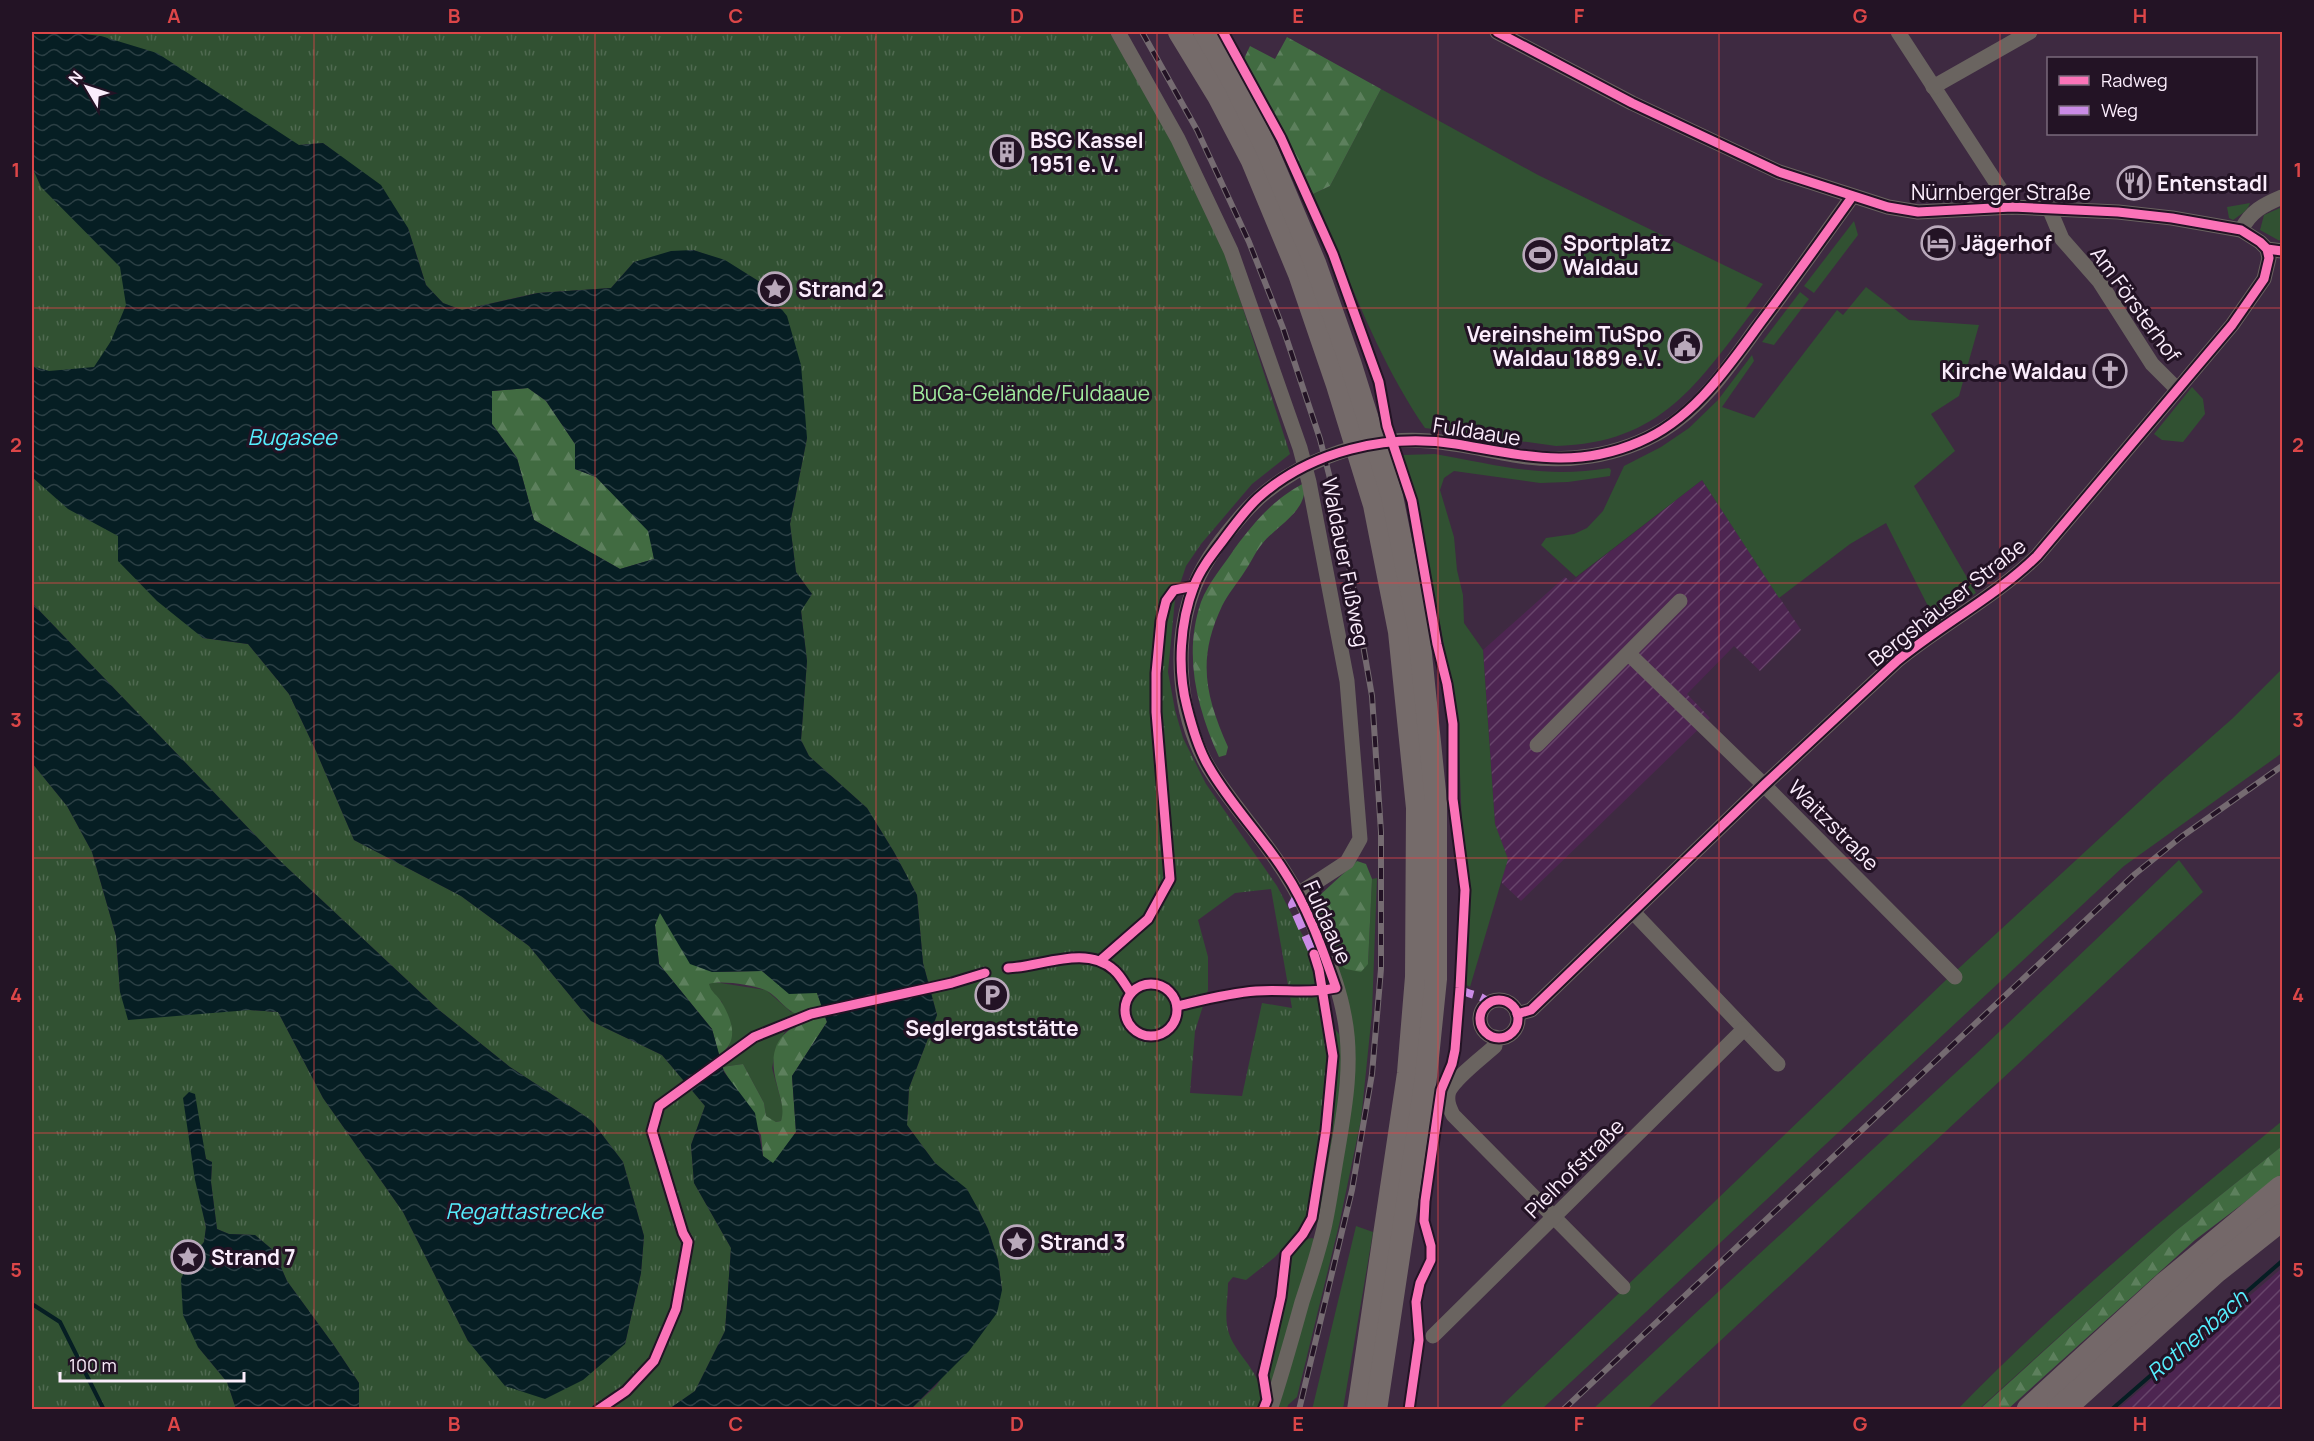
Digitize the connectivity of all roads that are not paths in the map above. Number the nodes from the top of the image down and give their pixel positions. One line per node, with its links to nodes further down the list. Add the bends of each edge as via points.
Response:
1 (1118, 32): 20 (street, Waldauer Fußweg, via 1178,139 1231,251 1309,482 1347,681 1360,839 1347,862)
2 (1179, 32): 33 (main road, via 1251,161 1299,274 1374,505 1399,632 1417,808 1416,977 1408,1073)
3 (1204, 32): 34 (main road, via 1268,152 1315,263 1392,496 1418,625 1436,801 1436,979 1426,1077)
4 (1497, 32): 9 (street, Nürnberger Straße, via 1632,103 1779,172)
5 (1898, 32): 7 (street)
6 (2030, 32): 7 (street)
7 (1933, 87): 10 (street)
8 (2283, 196): 12 (street, via 2260,206)
9 (1852, 197): 10 (street, Nürnberger Straße, via 1918,212); 20 (street, Fuldaaue, via 1731,363 1684,415 1641,442 1566,459 1424,440 1361,447 1302,467 1280,480 1243,515 1207,561 1194,586 1181,657 1186,703 1208,766)
10 (2012, 207): 11 (street, Nürnberger Straße)
11 (2049, 208): 12 (street, Nürnberger Straße, via 2140,214); 15 (street, Am Försterhof, via 2062,239 2099,281 2152,364)
12 (2241, 230): 13 (street, Nürnberger Straße)
13 (2267, 249): 14 (street, Nürnberger Straße); 15 (street, Bergshäuser Straße, via 2264,279 2232,325)
14 (2283, 251)
15 (2177, 389): 19 (street, Bergshäuser Straße, via 2037,556 1897,661)
16 (1680, 601): 17 (street)
17 (1629, 654): 18 (street); 19 (street, Waitzstraße)
18 (1537, 745)
19 (1764, 785): 21 (street, Bergshäuser Straße); 22 (street, Waitzstraße)
20 (1298, 894): 32 (street, Fuldaaue, via 1344,1013 1349,1073 1324,1229)
21 (1633, 912): 23 (street, Bergshäuser Straße, via 1531,1010); 24 (street)
22 (1954, 977)
23 (1517, 1014): 25 (street, Bergshäuser Straße, via 1518,1022 1512,1032); 25 (street, via 1501,1000 1484,1007 1480,1023)
24 (1744, 1029): 26 (street); 28 (street, Pielhofstraße)
25 (1495, 1037): 28 (street, via 1495,1046 1449,1092 1449,1107)
26 (1778, 1064)
27 (2283, 1189): 35 (highway, via 2166,1285)
28 (1553, 1217): 30 (street); 31 (street, Pielhofstraße)
29 (2283, 1217): 36 (highway, via 2214,1271)
30 (1623, 1287)
31 (1433, 1336)
32 (1270, 1410)
33 (1358, 1410)
34 (1377, 1410)
35 (2030, 1410)
36 (2060, 1410)

